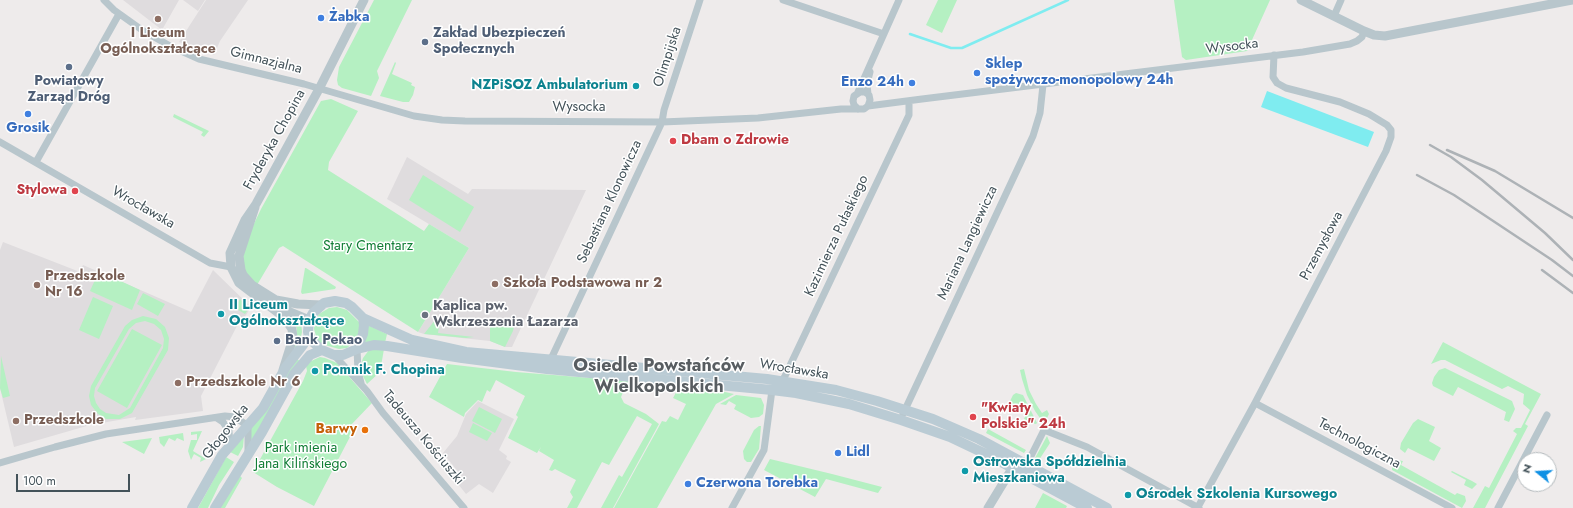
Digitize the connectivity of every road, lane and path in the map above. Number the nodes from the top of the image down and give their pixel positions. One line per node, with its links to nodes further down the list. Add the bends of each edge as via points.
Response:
1 (104, 0): 9 (street, Gimnazjalna)
2 (364, 0): 16 (street, Fryderyka Chopina)
3 (700, 0): 25 (street, Olimpijska)
4 (783, 0): 12 (street)
5 (899, 0): 12 (street)
6 (1301, 0): 10 (street)
7 (1341, 0): 10 (street)
8 (1572, 0): 11 (street, via 1392,36 1380,36)
9 (119, 14): 16 (street, Gimnazjalna, via 170,46 199,59); 27 (street)
10 (1334, 16): 11 (street)
11 (1364, 31): 14 (street, Wysocka, via 1358,41 1350,44)
12 (884, 34): 13 (street)
13 (876, 53): 17 (street); 18 (street, via 868,79)
14 (1274, 55): 15 (street, Wysocka); 43 (street, Przemysłowa, via 1273,77 1277,83 1286,88 1340,102 1369,114 1388,125 1391,137)
15 (1043, 85): 20 (street, Wysocka); 44 (street, Mariana Langiewicza, via 1040,113 1033,136)
16 (319, 89): 25 (street, Wysocka, via 407,114 442,120); 28 (street, Fryderyka Chopina)
17 (858, 92): 18 (street); 19 (street)
18 (869, 96): 21 (street, Wysocka); 22 (street)
19 (853, 100): 23 (street); 24 (street)
20 (909, 101): 21 (street, Wysocka); 40 (street, Kazimierza Pułaskiego, via 909,114)
21 (888, 104): 22 (street, Wysocka)
22 (868, 106): 24 (street)
23 (841, 109): 24 (street, Wysocka); 25 (street, Wysocka, via 758,118)
24 (858, 109)
25 (662, 122): 38 (street, Sebastiana Klonowicza)
26 (0, 142): 27 (street, Wrocławska)
27 (36, 162): 29 (street, Wrocławska, via 210,263)
28 (256, 204): 29 (street, Fryderyka Chopina, via 247,215 235,239 230,253); 31 (street, Fryderyka Chopina, via 239,261 246,280 269,296 287,303)
29 (231, 267): 30 (street, via 239,283)
30 (264, 301): 33 (street); 39 (street, via 285,318 292,329 293,338)
31 (320, 305): 32 (main road, via 331,301 342,302 352,307); 33 (main road)
32 (363, 318): 35 (main road, via 364,330); 38 (main road, Wrocławska, via 417,341 479,353)
33 (309, 320): 34 (main road)
34 (309, 335): 36 (main road); 39 (main road, Głogowska)
35 (356, 349): 37 (main road, via 346,354); 41 (street, Tadeusza Kościuszki); 42 (main road, Wrocławska, via 374,345 387,346 548,369)
36 (322, 350): 37 (main road); 50 (main road, Głogowska, via 310,355 294,374)
37 (334, 355): 41 (street, Tadeusza Kościuszki)
38 (551, 359): 40 (main road, Wrocławska)
39 (282, 374): 48 (main road, Głogowska, via 267,402)
40 (782, 381): 42 (street); 44 (main road, Wrocławska, via 836,390)
41 (362, 385): 57 (street, Tadeusza Kościuszki)
42 (772, 390): 47 (main road, Wrocławska, via 849,404); 58 (street, via 764,450)
43 (1255, 403): 62 (street, Przemysłowa); 63 (street, Technologiczna)
44 (904, 409): 47 (street, Mariana Langiewicza); 52 (main road, Wrocławska, via 953,427)
45 (1547, 415): 64 (street)
46 (217, 418): 48 (street, via 235,417); 49 (street, via 229,431); 51 (street, via 106,434)
47 (901, 420): 52 (main road, Wrocławska)
48 (248, 426): 49 (main road, Głogowska); 50 (street)
49 (230, 445): 55 (main road, Głogowska)
50 (248, 454): 56 (main road, Głogowska)
51 (2, 463)
52 (1015, 463): 53 (main road, Wrocławska); 54 (main road, Wrocławska); 59 (street)
53 (1027, 464): 54 (street); 61 (main road, Wrocławska); 62 (street, via 1044,430 1087,447)
54 (1022, 473): 60 (main road, Wrocławska)
55 (192, 508)
56 (215, 508)
57 (464, 508)
58 (732, 508)
59 (988, 508)
60 (1087, 508)
61 (1107, 508)
62 (1198, 508)
63 (1452, 508)
64 (1498, 508)

